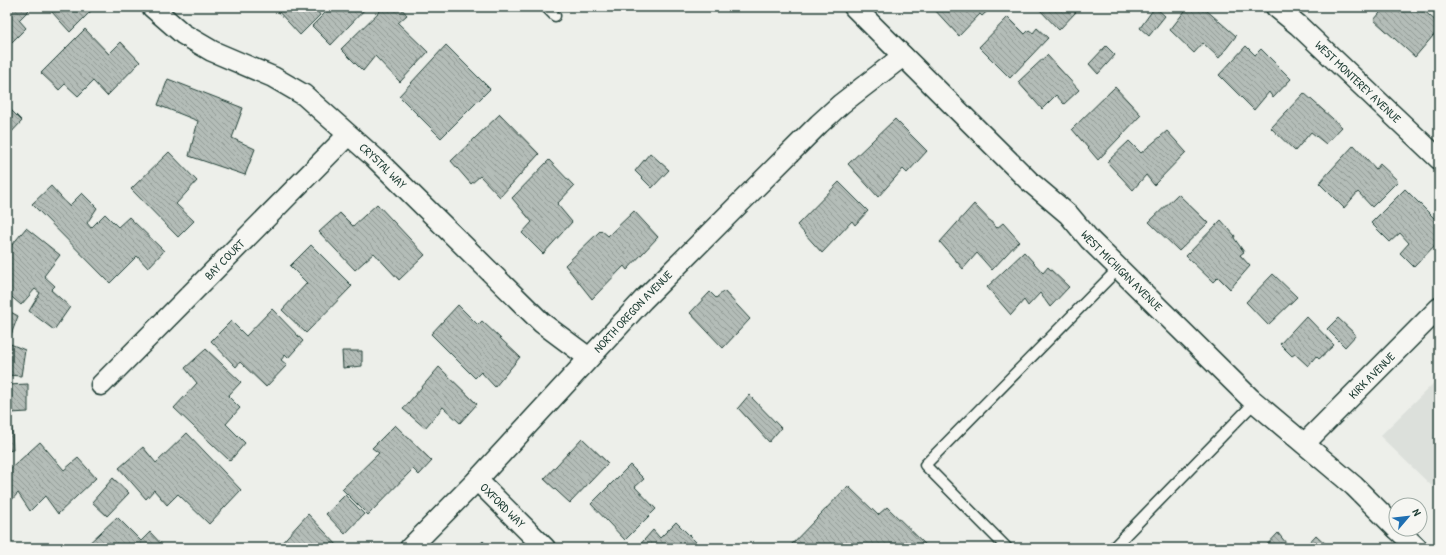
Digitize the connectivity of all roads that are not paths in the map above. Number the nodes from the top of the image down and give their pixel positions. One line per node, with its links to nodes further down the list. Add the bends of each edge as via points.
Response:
1 (152, 7): 7 (street, CRYSTAL WAY, via 183,34 212,51 273,77 304,95)
2 (546, 7): 5 (lane)
3 (854, 7): 6 (street, WEST MICHIGAN AVENUE)
4 (1276, 7): 8 (street, WEST MONTEREY AVENUE)
5 (555, 16)
6 (903, 56): 9 (street, WEST MICHIGAN AVENUE, via 1029,181 1069,215); 11 (street, NORTH OREGON AVENUE, via 819,124 643,300)
7 (348, 135): 11 (street, CRYSTAL WAY, via 542,323); 12 (street, BAY COURT)
8 (1439, 159)
9 (1119, 268): 13 (street, WEST MICHIGAN AVENUE); 20 (lane, via 925,465)
10 (1438, 311): 14 (street, KIRK AVENUE)
11 (589, 358): 15 (street, NORTH OREGON AVENUE)
12 (101, 385)
13 (1255, 402): 14 (street, WEST MICHIGAN AVENUE); 21 (lane)
14 (1305, 444): 16 (street, WEST MICHIGAN AVENUE)
15 (477, 480): 18 (street, NORTH OREGON AVENUE); 19 (street, OXFORD WAY)
16 (1388, 519)
17 (1406, 537): 22 (street, WEST MICHIGAN AVENUE)
18 (410, 548)
19 (546, 548)
20 (1007, 548)
21 (1113, 548)
22 (1417, 548)

